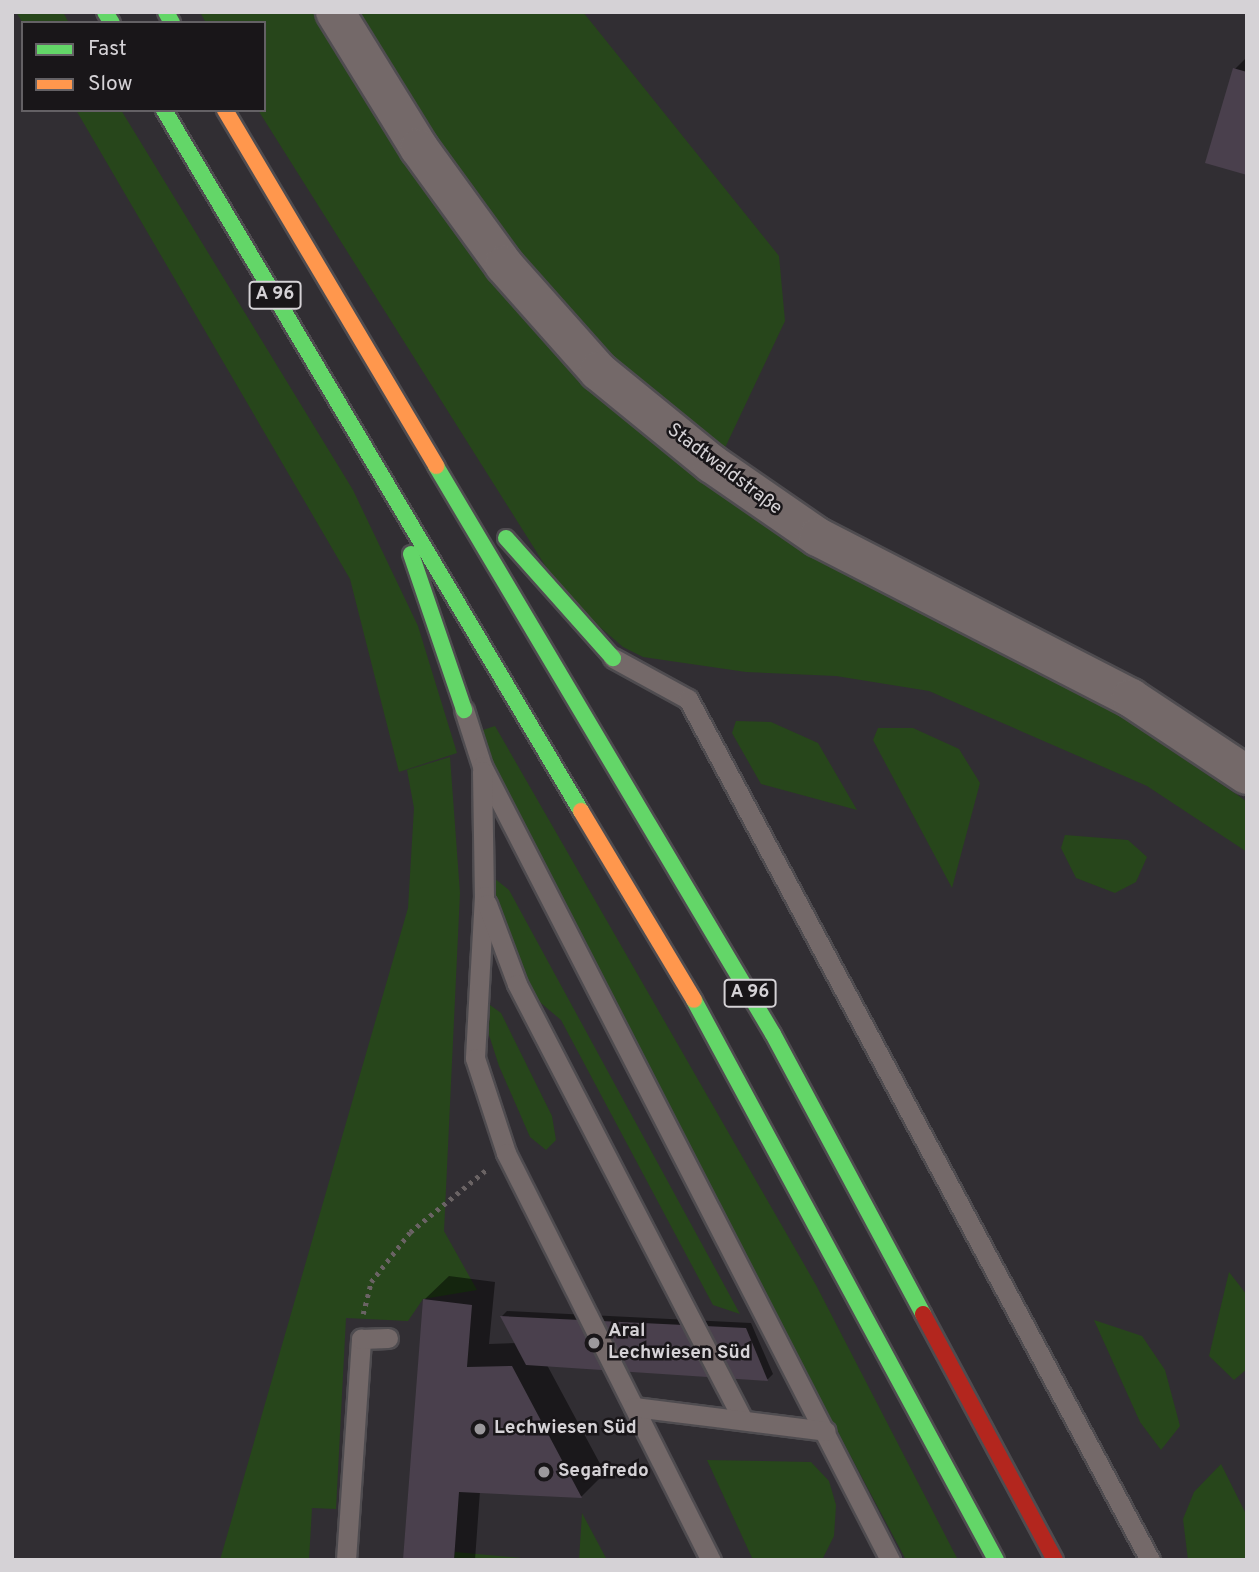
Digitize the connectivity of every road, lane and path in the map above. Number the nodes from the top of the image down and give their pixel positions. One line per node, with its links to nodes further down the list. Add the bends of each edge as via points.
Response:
1 (335, 12): 9 (street, Stadtwaldstraße, via 418,148 496,255 598,371 712,464 818,537 1131,698)
2 (165, 112): 5 (highway, A 96)
3 (226, 112): 4 (highway, A 96)
4 (425, 438): 6 (highway); 21 (highway, A 96, via 786,1057)
5 (386, 479): 7 (highway); 20 (highway, A 96, via 728,1057)
6 (613, 658): 22 (lane, via 688,699)
7 (464, 710): 8 (lane)
8 (482, 766): 10 (lane); 16 (lane)
9 (1247, 775)
10 (484, 896): 11 (lane, via 475,1058); 15 (lane, via 517,984)
11 (506, 1153): 13 (path, via 410,1232 386,1262 371,1282); 14 (lane)
12 (388, 1338): 13 (lane)
13 (361, 1339): 17 (lane)
14 (634, 1407): 15 (lane); 18 (lane)
15 (741, 1416): 16 (lane)
16 (826, 1431): 19 (lane)
17 (346, 1560)
18 (711, 1560)
19 (890, 1560)
20 (996, 1560)
21 (1055, 1560)
22 (1150, 1560)

